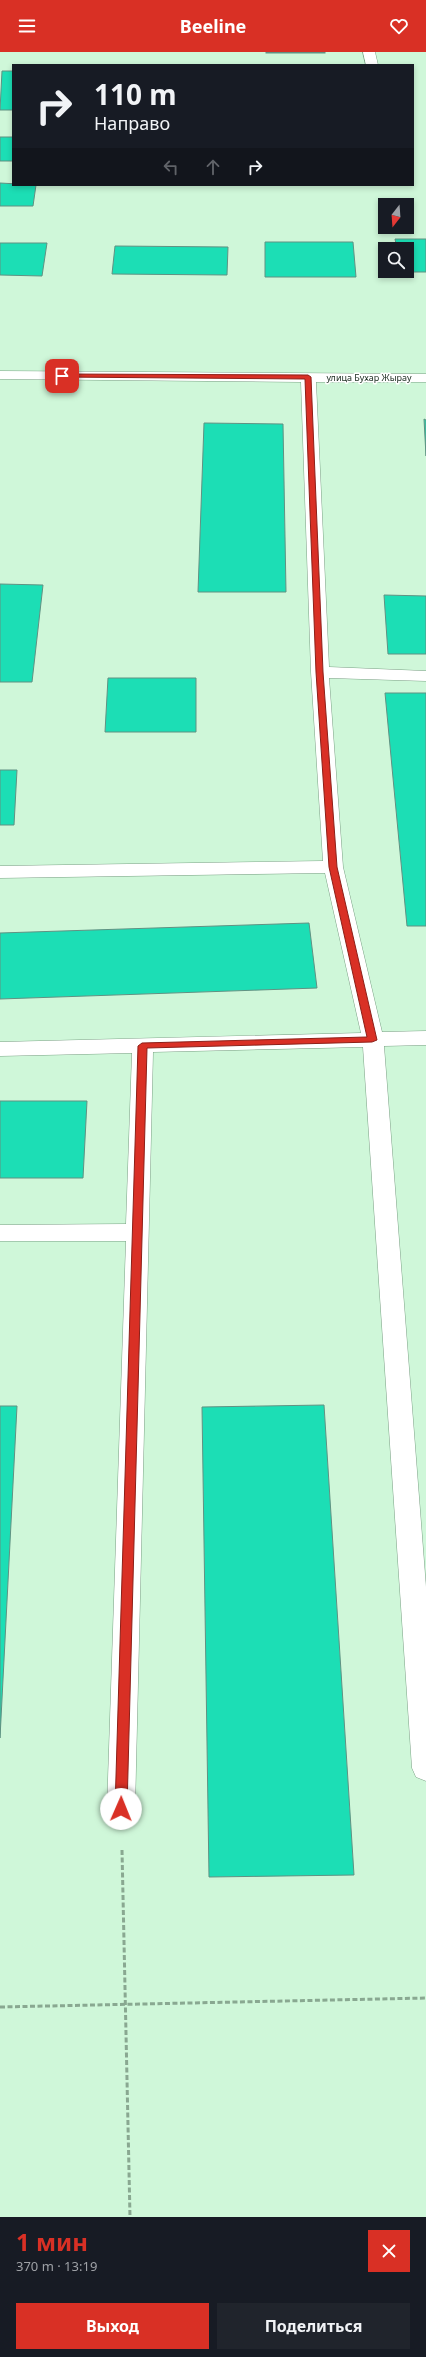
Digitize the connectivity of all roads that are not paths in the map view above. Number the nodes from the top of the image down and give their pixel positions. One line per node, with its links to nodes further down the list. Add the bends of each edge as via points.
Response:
1 (369, 52): 2 (street)
2 (372, 64)
3 (0, 375): 4 (street, улица Бухар Жырау)
4 (308, 377): 5 (street, улица Бухар Жырау); 6 (street)
5 (426, 378)
6 (320, 672): 7 (street); 8 (street)
7 (426, 676)
8 (333, 867): 9 (street); 11 (street)
9 (0, 872)
10 (426, 1038): 11 (street)
11 (372, 1040): 12 (street); 16 (street)
12 (142, 1046): 13 (street); 14 (street)
13 (0, 1049)
14 (136, 1232): 15 (street); 17 (street)
15 (0, 1233)
16 (426, 1768)
17 (121, 1809)

